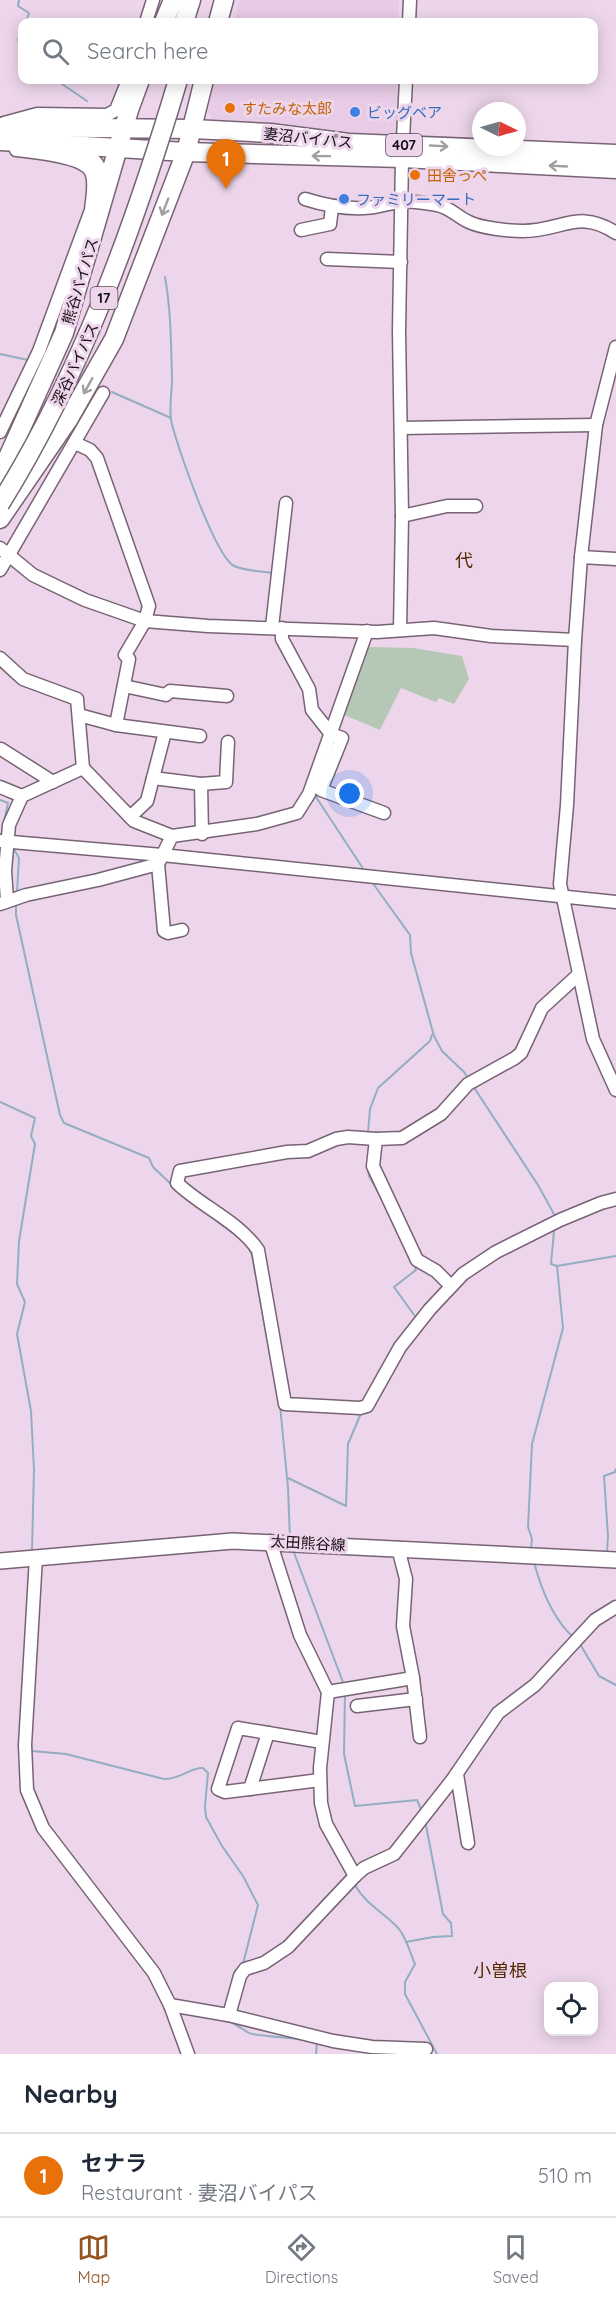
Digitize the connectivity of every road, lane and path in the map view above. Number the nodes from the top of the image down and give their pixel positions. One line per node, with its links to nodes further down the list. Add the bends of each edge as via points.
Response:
1 (153, 0): 8 (street)
2 (173, 0): 9 (highway)
3 (191, 0): 10 (highway)
4 (202, 0): 11 (highway)
5 (224, 0): 12 (highway)
6 (230, 0): 13 (street)
7 (410, 0): 14 (street)
8 (147, 18)
9 (166, 18)
10 (185, 18)
11 (196, 18)
12 (219, 18)
13 (227, 18)
14 (409, 18)
15 (126, 84): 21 (street, via 116,110 107,115 38,114)
16 (139, 84): 22 (highway, 熊谷バイパス / 17)
17 (166, 84): 47 (highway, 深谷バイパス / 17, via 90,307 35,425)
18 (177, 84): 49 (highway, 深谷バイパス / 17, bridge, via 100,311 44,429)
19 (203, 84): 23 (highway, 17)
20 (406, 84): 28 (street)
21 (0, 126): 22 (highway, 妻沼バイパス / 407)
22 (124, 129): 23 (highway, 妻沼バイパス / 407); 27 (highway, 熊谷バイパス / 17)
23 (193, 129): 28 (highway, 妻沼バイパス / 407, via 270,133); 29 (highway, 17)
24 (0, 141): 25 (highway, 妻沼バイパス / 407)
25 (69, 146): 27 (highway, 妻沼バイパス / 407); 32 (highway, 407, via 92,160)
26 (0, 148): 44 (street, via 86,165 94,189 91,210 39,351)
27 (119, 148): 29 (highway, 妻沼バイパス / 407); 32 (highway, 熊谷バイパス / 17)
28 (403, 151): 29 (highway, 妻沼バイパス / 407, one-way to 29); 30 (highway, 妻沼バイパス / 407, one-way to 30); 31 (highway, 妻沼バイパス / 407, one-way to 28); 34 (street)
29 (186, 152): 52 (highway, 17, one-way to 52, via 114,339 68,420)
30 (616, 154)
31 (616, 169)
32 (104, 200): 46 (highway, 熊谷バイパス / 17, via 64,333)
33 (305, 200): 35 (street)
34 (402, 201): 35 (street, via 365,208); 37 (street, via 444,206 469,223 504,229 554,229 574,221 590,221 602,223); 39 (street)
35 (332, 207): 36 (street, via 330,224)
36 (301, 230)
37 (616, 233)
38 (327, 259): 39 (street)
39 (400, 262): 43 (street)
40 (616, 347): 42 (street)
41 (103, 393): 45 (street)
42 (596, 425): 43 (street); 54 (street)
43 (401, 428): 51 (street)
44 (0, 432)
45 (75, 443): 53 (street); 57 (street, via 97,458 149,606)
46 (0, 475)
47 (0, 485)
48 (286, 503): 58 (street)
49 (0, 504)
50 (476, 506): 51 (street, via 447,506)
51 (402, 516): 59 (street)
52 (0, 519)
53 (4, 552): 56 (street); 57 (street, via 33,574 85,600)
54 (581, 557): 55 (street); 61 (street)
55 (616, 559)
56 (0, 570)
57 (145, 621): 58 (street); 63 (street, via 125,655 129,659)
58 (275, 627): 60 (street); 69 (street, via 309,689 312,710)
59 (400, 630): 60 (street); 61 (street, via 434,628 490,636)
60 (367, 631): 69 (street)
61 (575, 640): 84 (street, via 560,884)
62 (0, 658): 65 (street, via 23,679 77,699)
63 (124, 686): 64 (street, via 166,695 170,691); 66 (street)
64 (226, 696)
65 (79, 715): 66 (street); 72 (street)
66 (116, 725): 67 (street)
67 (165, 732): 68 (street); 73 (street)
68 (200, 736)
69 (329, 740): 78 (street, via 342,738 321,790); 80 (street, via 309,794 297,813)
70 (228, 742): 75 (street, via 226,783)
71 (2, 748): 74 (street)
72 (83, 768): 74 (street); 79 (street)
73 (153, 778): 75 (street); 79 (street, via 147,801)
74 (53, 782): 77 (street)
75 (201, 784): 80 (street)
76 (0, 788): 77 (street)
77 (22, 796): 82 (street)
78 (384, 813)
79 (130, 818): 81 (street)
80 (202, 834): 81 (street)
81 (172, 837): 83 (street)
82 (6, 839): 83 (street); 85 (street, via 5,871)
83 (160, 859): 84 (street); 85 (street); 87 (street, via 165,931)
84 (565, 897): 86 (street); 88 (street)
85 (10, 899)
86 (616, 902)
87 (182, 930)
88 (578, 975): 89 (street, via 593,1039); 90 (street, via 542,1008 515,1058 470,1083 441,1114 402,1138)
89 (616, 1090)
90 (371, 1139): 92 (street, via 374,1166 417,1260); 92 (street, via 336,1139 308,1151 180,1171 177,1183 249,1237 258,1250 285,1404 364,1407 400,1347)
91 (616, 1199): 92 (street, via 560,1220 496,1252)
92 (451, 1286)
93 (284, 1542): 94 (main road, 太田熊谷線); 95 (main road, 太田熊谷線, via 196,1542); 100 (street, via 300,1635)
94 (398, 1548): 96 (main road, 太田熊谷線); 99 (street, via 406,1579 403,1626)
95 (36, 1557): 97 (main road, 太田熊谷線); 111 (street, via 26,1733 27,1790 43,1828 153,1973)
96 (616, 1560)
97 (0, 1561)
98 (616, 1607): 106 (street, via 594,1620 535,1685 498,1713)
99 (413, 1678): 100 (street); 101 (street)
100 (339, 1690): 105 (street)
101 (416, 1699): 102 (street); 104 (street)
102 (357, 1706)
103 (268, 1733): 105 (street); 108 (street); 108 (street, via 238,1728 218,1789)
104 (420, 1737)
105 (322, 1742): 107 (street)
106 (457, 1774): 109 (street); 110 (street, via 394,1854 364,1868)
107 (320, 1780): 108 (street); 110 (street, via 326,1824)
108 (250, 1789)
109 (468, 1843)
110 (353, 1879): 112 (street, via 288,1947 264,1964 245,1969)
111 (170, 2005): 112 (street); 115 (street)
112 (226, 2014): 114 (street)
113 (426, 2049): 114 (street)
114 (372, 2050)
115 (188, 2054)

